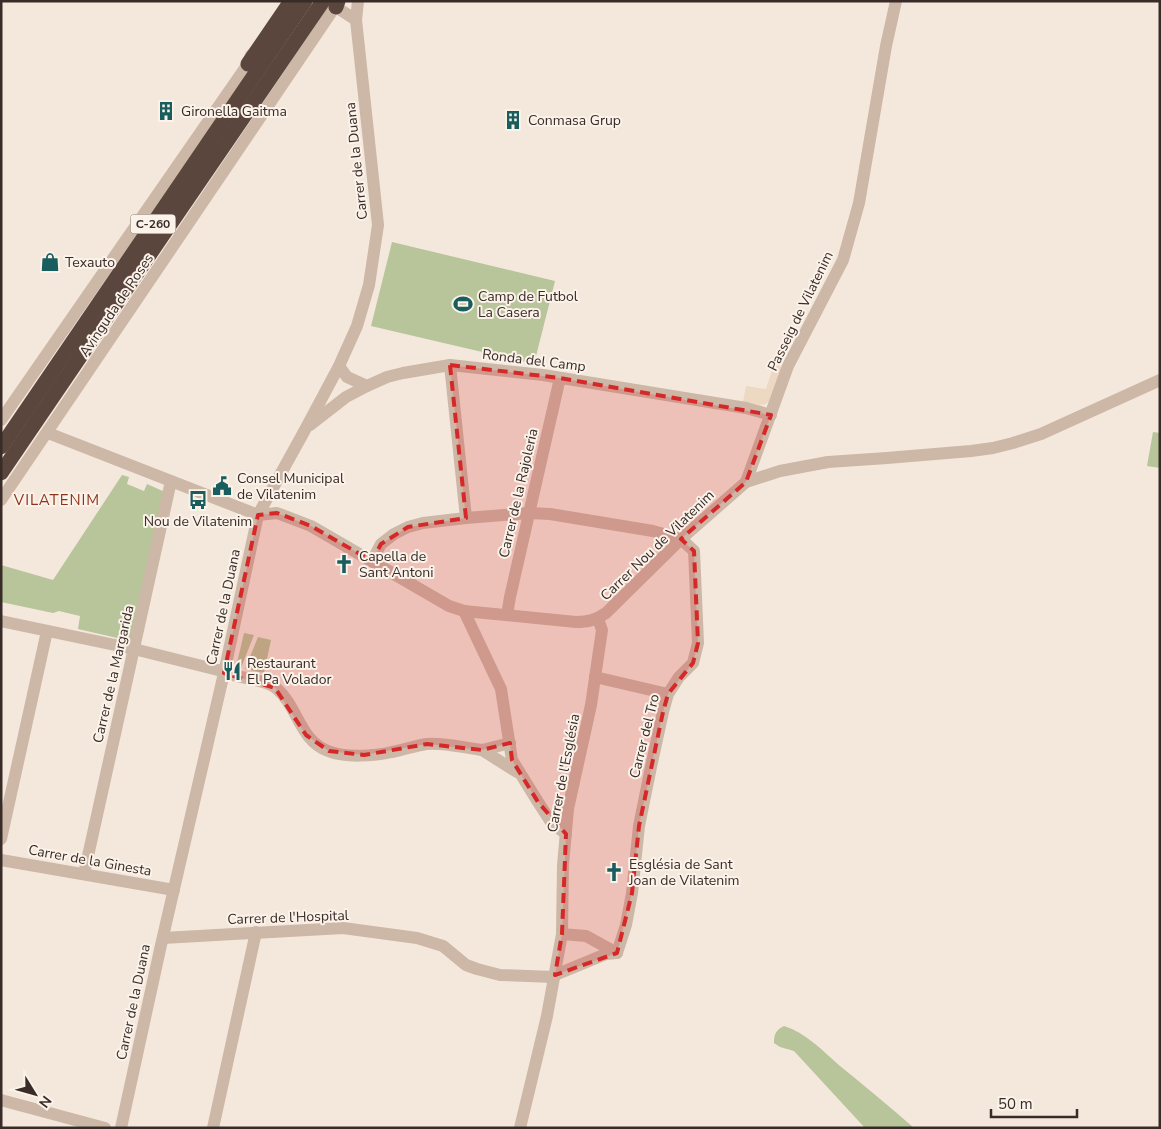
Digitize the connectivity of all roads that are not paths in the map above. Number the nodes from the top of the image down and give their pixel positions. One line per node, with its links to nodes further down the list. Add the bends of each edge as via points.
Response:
1 (283, 1): 8 (street, Avinguda de Roses, via 260,35)
2 (291, 1): 8 (highway)
3 (305, 1): 18 (highway, C-260)
4 (358, 1): 7 (street, Carrer de la Duana)
5 (896, 1): 15 (street, Passeig de Vilatenim, via 859,203 843,260 788,366)
6 (334, 3): 7 (street); 17 (street, Avinguda de Roses); 19 (highway, C-260, via 167,228)
7 (356, 20): 10 (street, Carrer de la Duana, via 378,225 369,285 357,326)
8 (248, 64): 14 (street, Avinguda de Roses)
9 (450, 365): 11 (street, Ronda del Camp); 13 (street, Ronda del Camp, via 403,373); 25 (street)
10 (339, 366): 13 (street, via 347,377); 16 (street, Carrer de la Duana)
11 (560, 378): 15 (street, Ronda del Camp, via 746,408); 23 (street, Carrer de la Rajoleria)
12 (1160, 380): 21 (street, via 1041,434 994,448 828,462 780,471)
13 (367, 386): 16 (street, Ronda del Camp, via 346,397)
14 (3, 415)
15 (771, 415): 21 (street, Passeig de Vilatenim)
16 (306, 428): 24 (street, Carrer de la Duana)
17 (48, 433): 20 (street, Carrer Nou de Vilatenim); 22 (street, Avinguda de Roses)
18 (1, 447)
19 (1, 473)
20 (171, 481): 24 (street, Carrer Nou de Vilatenim); 33 (street, Carrer de la Margarida)
21 (746, 482): 26 (street, Carrer Nou de Vilatenim)
22 (1, 500)
23 (529, 513): 25 (street); 26 (street, via 550,514); 29 (street, Carrer de la Rajoleria)
24 (258, 515): 27 (street, Carrer Nou de Vilatenim, via 277,513 311,526); 34 (street, Carrer de la Duana)
25 (466, 518): 27 (street, via 408,527 381,544)
26 (681, 539): 30 (street, Carrer Nou de Vilatenim); 36 (street, Carrer del Tro, via 694,552 698,643 693,663)
27 (372, 561): 28 (street, Carrer Nou de Vilatenim, via 449,606)
28 (464, 611): 29 (street, Carrer Nou de Vilatenim); 37 (street, via 500,689)
29 (507, 615): 30 (street, Carrer Nou de Vilatenim, via 576,622)
30 (598, 619): 35 (street, Carrer de l'Església, via 602,630)
31 (1, 621): 32 (street)
32 (47, 631): 33 (street); 41 (street)
33 (134, 649): 34 (street); 43 (street, Carrer de la Margarida)
34 (224, 673): 38 (street, via 275,688 306,735 329,751 364,755 391,753 427,744); 44 (street, Carrer de la Duana)
35 (595, 677): 36 (street); 40 (street, Carrer de l'Església, via 568,809)
36 (668, 694): 48 (street, Carrer del Tro, via 639,826 626,925)
37 (510, 743): 38 (street); 39 (street, via 512,760)
38 (482, 750): 39 (street)
39 (521, 774): 40 (street, via 551,822)
40 (566, 834): 46 (street, Carrer de l'Església)
41 (1, 840)
42 (1, 860): 43 (street, Carrer de la Ginesta)
43 (84, 874): 44 (street, Carrer de la Ginesta)
44 (174, 890): 47 (street, Carrer de la Duana)
45 (256, 932): 47 (street, Carrer de l'Hospital); 49 (street, Carrer de l'Hospital, via 343,928 417,938 443,946 466,965 477,969 500,975); 53 (street)
46 (562, 934): 48 (street, via 586,936); 49 (street, Carrer de l'Església)
47 (163, 938): 52 (street, Carrer de la Duana)
48 (617, 953): 49 (street, via 606,954)
49 (555, 976): 54 (street, Carrer de l'Església)
50 (1, 1100): 51 (street)
51 (105, 1128)
52 (121, 1128)
53 (213, 1128)
54 (520, 1128)

